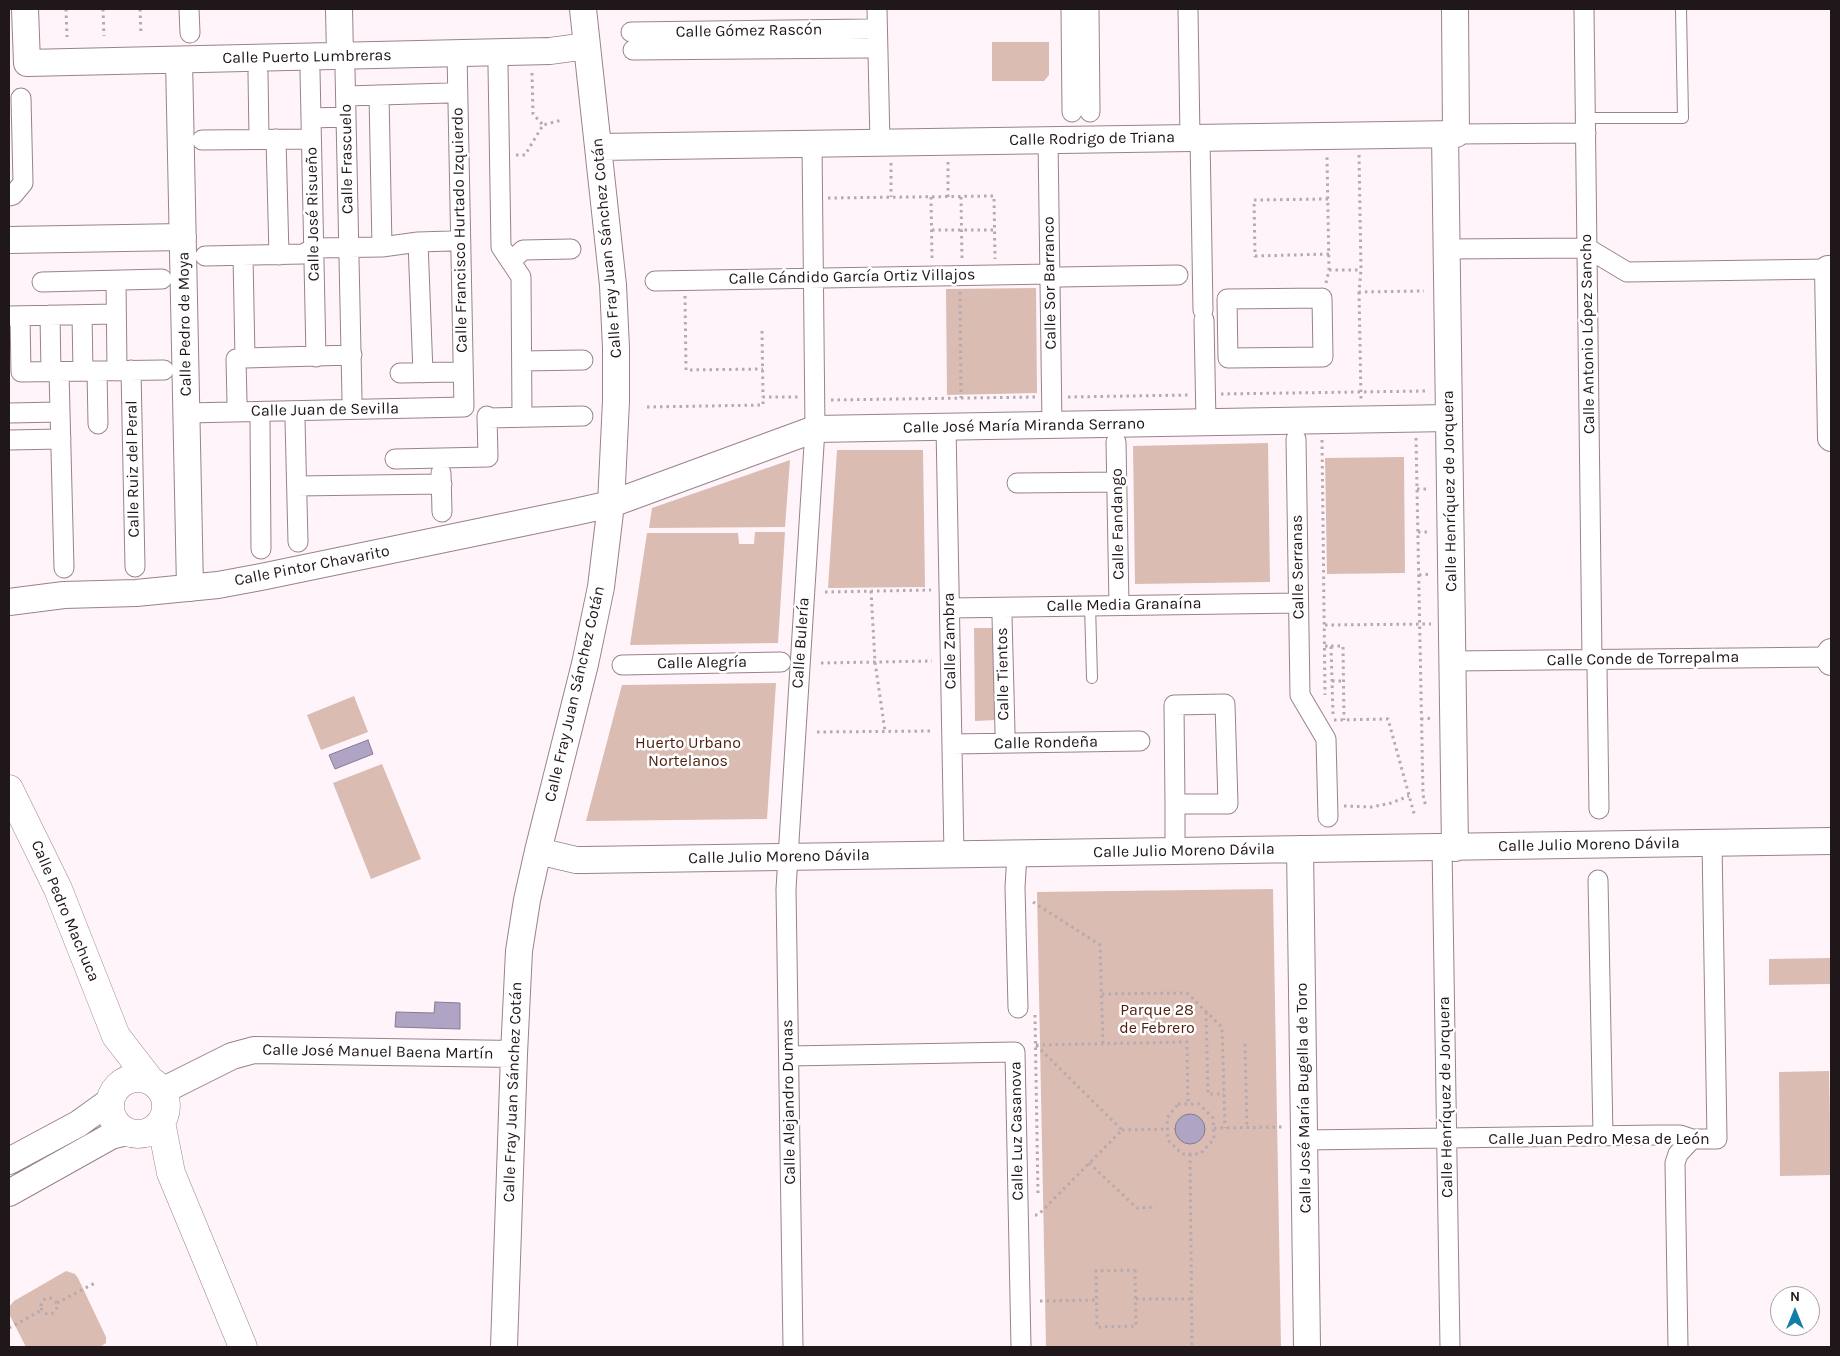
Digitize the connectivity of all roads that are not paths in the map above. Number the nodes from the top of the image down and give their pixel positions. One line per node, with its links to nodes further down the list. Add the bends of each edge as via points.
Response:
1 (25, 9): 17 (street, Calle Puerto Lumbreras, via 27,63)
2 (189, 9): 12 (street)
3 (339, 9): 18 (street)
4 (583, 9): 15 (street, Calle Fray Juan Sánchez Cotán)
5 (877, 9): 37 (street)
6 (1071, 9): 7 (street, via 1081,112)
7 (1089, 9)
8 (1188, 9): 30 (street)
9 (1454, 9): 29 (street, Calle Henríquez de Jorquera)
10 (1584, 9): 28 (street, Calle Antonio López Sancho)
11 (1681, 9): 28 (lane, via 1683,118)
12 (190, 33)
13 (867, 39): 14 (street, Calle Gómez Rascón)
14 (632, 41)
15 (587, 46): 16 (street, Calle Puerto Lumbreras, via 550,51); 36 (street, Calle Fray Juan Sánchez Cotán)
16 (457, 53): 18 (street, Calle Puerto Lumbreras); 80 (street, Calle Francisco Hurtado Izquierdo)
17 (180, 60): 18 (street, Calle Puerto Lumbreras); 39 (street, Calle Pedro de Moya)
18 (343, 63): 24 (street, Calle Frascuelo)
19 (498, 66): 52 (street, via 501,247)
20 (310, 71): 27 (street, Calle José Risueño)
21 (258, 72): 31 (street)
22 (448, 93): 23 (street)
23 (379, 95): 24 (street); 44 (street)
24 (346, 96): 26 (street, Calle Frascuelo)
25 (21, 98): 38 (street, via 23,183 13,196)
26 (346, 117): 27 (street); 43 (street, Calle Frascuelo)
27 (311, 118): 32 (street, Calle José Risueño)
28 (1586, 125): 29 (street, Calle Rodrigo de Triana); 46 (street, Calle Antonio López Sancho)
29 (1451, 134): 30 (street, Calle Rodrigo de Triana); 48 (street, Calle Henríquez de Jorquera)
30 (1195, 138): 34 (street, Calle Rodrigo de Triana); 89 (street)
31 (268, 139): 32 (street); 33 (street); 49 (street)
32 (311, 139): 45 (street, Calle José Risueño)
33 (202, 140)
34 (1048, 140): 37 (street, Calle Rodrigo de Triana); 55 (street, Calle Sor Barranco)
35 (812, 144): 36 (street, Calle Rodrigo de Triana); 37 (street, Calle Rodrigo de Triana); 56 (street, Calle Bulería)
36 (599, 147): 105 (street, Calle Fray Juan Sánchez Cotán, via 616,348)
37 (885, 149)
38 (9, 196)
39 (183, 237): 40 (street); 82 (street, Calle Pedro de Moya)
40 (9, 240)
41 (451, 241): 42 (street)
42 (418, 242): 44 (street); 77 (street)
43 (349, 247): 44 (street); 45 (street); 66 (street, Calle Frascuelo)
44 (382, 247)
45 (314, 248): 49 (street, via 303,254); 67 (street, Calle José Risueño)
46 (1587, 248): 48 (street); 53 (street, via 1627,272); 121 (street, Calle Antonio López Sancho)
47 (571, 249): 52 (street, via 524,250)
48 (1447, 249): 86 (street, Calle Henríquez de Jorquera)
49 (279, 255): 51 (street)
50 (205, 256): 51 (street)
51 (243, 256): 68 (street)
52 (511, 261): 70 (street, via 521,277)
53 (1830, 269): 95 (street)
54 (1178, 275): 55 (street, Calle Cándido García Ortiz Villajos)
55 (1055, 276): 56 (street, Calle Cándido García Ortiz Villajos); 91 (street, Calle Sor Barranco)
56 (814, 278): 59 (street, Calle Cándido García Ortiz Villajos); 93 (street, Calle Bulería)
57 (162, 279): 58 (street)
58 (116, 281): 60 (street); 62 (street, Calle Ruiz del Peral)
59 (655, 281)
60 (42, 282)
61 (1322, 298): 61 (street, via 1227,300 1228,358 1323,357)
62 (116, 314): 64 (street); 73 (street, Calle Ruiz del Peral)
63 (50, 315): 64 (street); 65 (street); 74 (street)
64 (82, 315): 72 (street)
65 (14, 316): 74 (street, via 21,372)
66 (352, 356): 67 (street); 78 (street, Calle Frascuelo)
67 (316, 357): 68 (street)
68 (245, 358): 79 (street, via 236,359)
69 (583, 360): 70 (street)
70 (522, 361): 85 (street)
71 (164, 370): 73 (street)
72 (90, 371): 73 (street); 74 (street); 90 (street)
73 (124, 371): 109 (street, Calle Ruiz del Peral)
74 (55, 372): 81 (street)
75 (454, 372): 77 (street)
76 (400, 373): 77 (street)
77 (423, 373)
78 (352, 399)
79 (237, 402)
80 (464, 407): 82 (street, Calle Juan de Sevilla)
81 (60, 412): 83 (street); 96 (street)
82 (187, 413): 111 (street, Calle Pedro de Moya)
83 (9, 414)
84 (583, 416): 85 (street)
85 (522, 417): 99 (street, via 487,417 488,458)
86 (1449, 418): 89 (street, Calle José María Miranda Serrano); 119 (street, Calle Henríquez de Jorquera)
87 (295, 420): 104 (street)
88 (260, 421): 108 (street)
89 (1206, 422): 91 (street, Calle José María Miranda Serrano)
90 (98, 424)
91 (1052, 425): 92 (street, Calle José María Miranda Serrano)
92 (946, 427): 93 (street, Calle José María Miranda Serrano); 116 (street, Calle Zambra)
93 (815, 429): 105 (street, Calle José María Miranda Serrano); 139 (street, Calle Bulería)
94 (1296, 438): 113 (street, Calle Serranas)
95 (1831, 438)
96 (61, 439): 97 (street); 110 (street)
97 (9, 440)
98 (1116, 442): 101 (street, Calle Fandango)
99 (441, 458): 100 (street); 103 (street)
100 (395, 459)
101 (1117, 482): 102 (street); 115 (street, Calle Fandango)
102 (1017, 483)
103 (442, 484): 104 (street); 106 (street)
104 (297, 486): 107 (street)
105 (611, 504): 111 (street, Calle Pintor Chavarito, via 261,577); 135 (street, Calle Fray Juan Sánchez Cotán, via 601,587 585,664)
106 (442, 512)
107 (298, 542)
108 (261, 549)
109 (135, 567)
110 (64, 568)
111 (190, 588): 112 (street, Calle Pintor Chavarito, via 64,595)
112 (9, 602)
113 (1298, 603): 115 (street, Calle Media Granaína); 130 (street, Calle Serranas, via 1300,695 1326,739)
114 (1090, 605): 115 (street, Calle Media Granaína); 116 (street, Calle Media Granaína); 123 (lane)
115 (1119, 605)
116 (950, 608): 126 (street, Calle Zambra)
117 (1002, 616): 124 (street, Calle Tientos)
118 (1830, 657): 121 (street, Calle Conde de Torrepalma)
119 (1453, 661): 121 (street, Calle Conde de Torrepalma); 133 (street, Calle Henríquez de Jorquera)
120 (781, 662): 122 (street, Calle Alegría)
121 (1595, 663): 129 (street, Calle Antonio López Sancho)
122 (622, 665)
123 (1092, 678)
124 (1005, 732)
125 (1140, 741): 126 (street, Calle Rondeña)
126 (952, 744): 137 (street, Calle Zambra)
127 (9, 789): 142 (main road, Calle Pedro Machuca, via 58,889)
128 (1175, 804): 128 (street, via 1228,804 1225,704 1174,705); 136 (street)
129 (1599, 808)
130 (1328, 817)
131 (1831, 841): 132 (street, Calle Julio Moreno Dávila)
132 (1712, 843): 133 (street, Calle Julio Moreno Dávila); 152 (street, Calle Juan Pedro Mesa de León, via 1717,1139)
133 (1448, 847): 134 (street, Calle Julio Moreno Dávila); 150 (street, Calle Henríquez de Jorquera)
134 (1300, 849): 136 (street, Calle Julio Moreno Dávila); 151 (street, Calle José María Bugella de Toro)
135 (538, 851): 139 (street, Calle Julio Moreno Dávila, via 576,860); 143 (street, Calle Fray Juan Sánchez Cotán, via 519,951)
136 (1175, 851): 138 (street, Calle Julio Moreno Dávila)
137 (954, 854): 138 (street, Calle Julio Moreno Dávila); 139 (street, Calle Julio Moreno Dávila)
138 (1017, 854): 141 (street, via 1015,887)
139 (788, 857): 144 (street, Calle Alejandro Dumas)
140 (1598, 880): 149 (street)
141 (1026, 1008)
142 (116, 1036): 145 (main road, Calle Pedro Machuca); 146 (main road, Calle Pedro Machuca)
143 (514, 1054): 145 (street, Calle José Manuel Baena Martín, via 254,1050); 157 (street, Calle Fray Juan Sánchez Cotán)
144 (789, 1056): 158 (street, Calle Alejandro Dumas); 159 (street, Calle Luz Casanova, via 1016,1052)
145 (156, 1086): 146 (main road, via 134,1078 123,1082); 147 (main road, via 166,1106)
146 (113, 1094): 148 (main road, via 110,1111 113,1119); 153 (street, via 78,1124)
147 (161, 1122): 148 (main road, via 143,1134); 154 (main road)
148 (130, 1133): 154 (main road); 155 (street, via 111,1136)
149 (1603, 1136): 150 (street, Calle Juan Pedro Mesa de León); 152 (street, Calle Juan Pedro Mesa de León, via 1680,1136)
150 (1447, 1139): 151 (street, Calle Juan Pedro Mesa de León); 161 (street, Calle Henríquez de Jorquera)
151 (1304, 1140): 160 (street, Calle José María Bugella de Toro)
152 (1692, 1140): 162 (street, via 1678,1154 1675,1163)
153 (9, 1161)
154 (171, 1173): 156 (main road)
155 (9, 1192)
156 (244, 1347)
157 (504, 1347)
158 (792, 1347)
159 (1022, 1347)
160 (1308, 1347)
161 (1450, 1347)
162 (1678, 1347)

